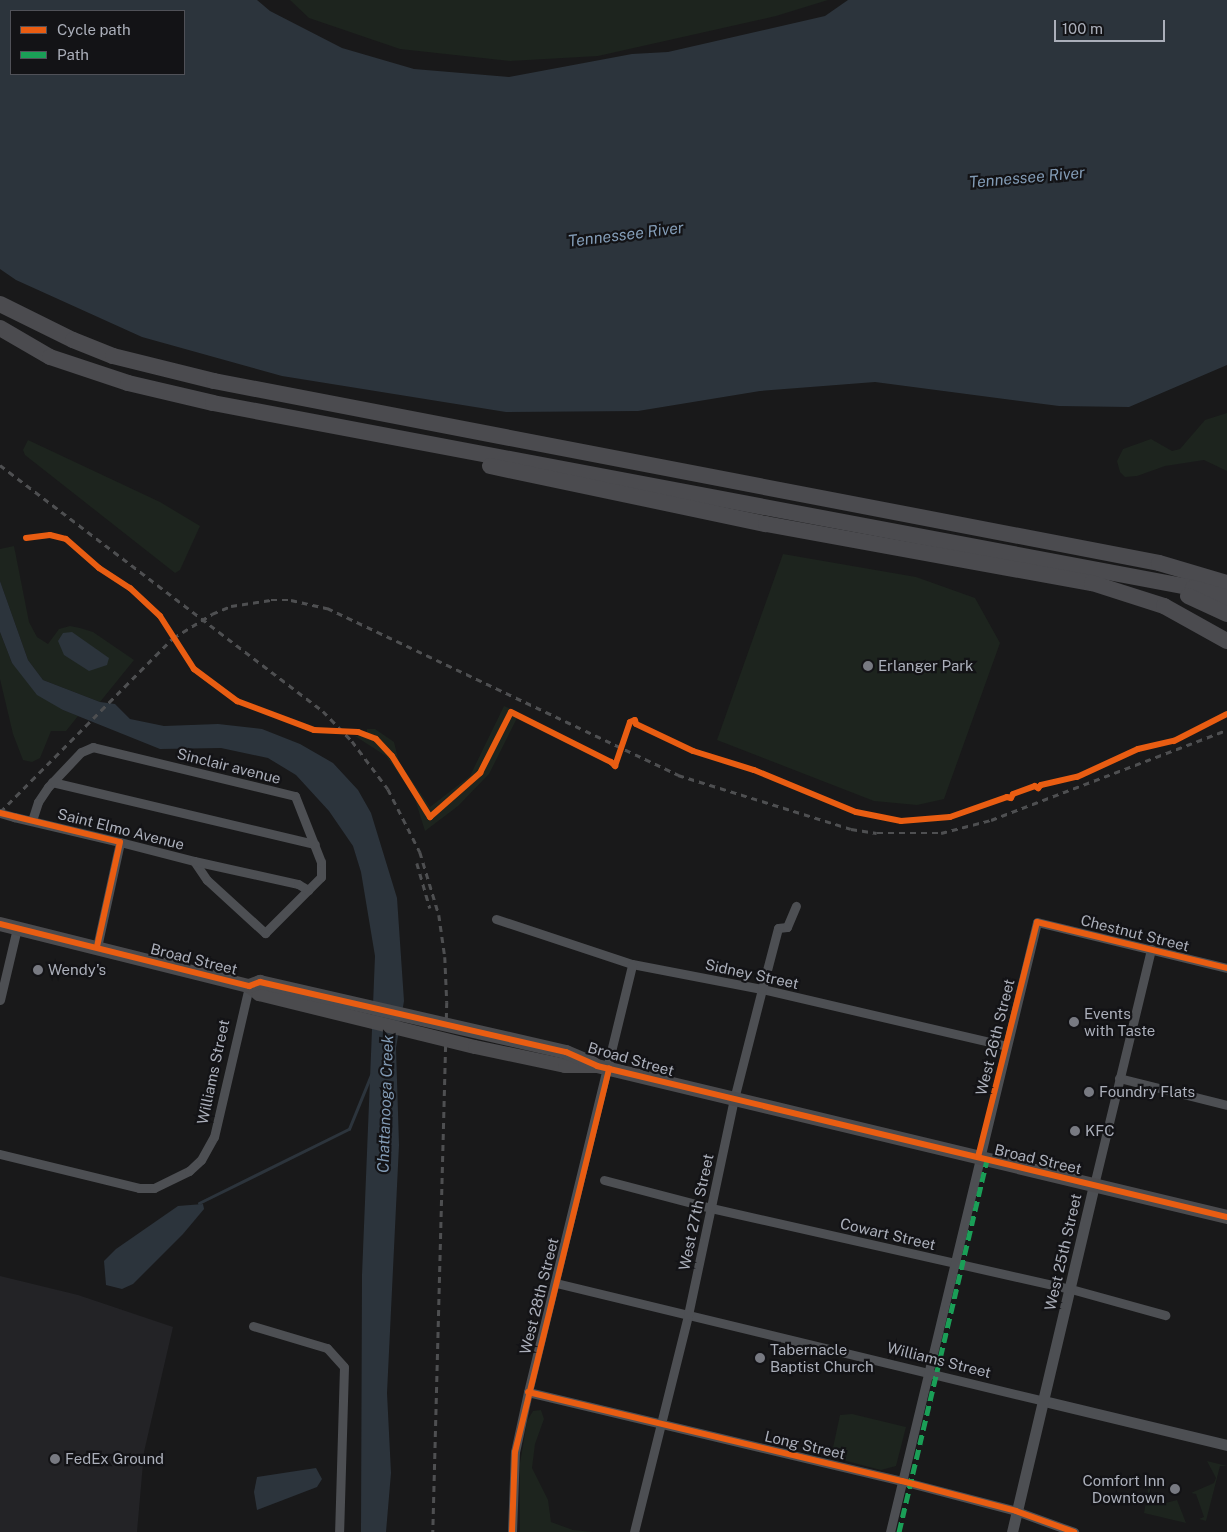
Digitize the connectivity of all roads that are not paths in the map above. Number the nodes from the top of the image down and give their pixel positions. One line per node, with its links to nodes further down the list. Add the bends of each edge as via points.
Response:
1 (0, 304): 4 (highway, via 113,356 214,381)
2 (0, 328): 3 (highway, via 50,357 128,382 212,403)
3 (393, 437): 6 (highway); 10 (highway, via 416,450 646,500 1092,583 1164,606)
4 (1160, 563): 5 (highway); 7 (highway)
5 (1227, 574)
6 (1142, 579): 8 (highway); 9 (highway)
7 (1227, 583)
8 (1227, 598)
9 (1227, 614)
10 (1227, 641)
11 (52, 782): 13 (street, Sinclair avenue, via 38,802); 15 (street); 15 (street, Sinclair avenue, via 80,752 93,747 163,763 295,796)
12 (0, 814): 13 (street, Saint Elmo Avenue)
13 (32, 821): 14 (street, Saint Elmo Avenue)
14 (120, 842): 16 (street, Saint Elmo Avenue); 24 (street)
15 (315, 844): 17 (street, Sinclair avenue, via 321,862 321,877)
16 (194, 861): 17 (street, via 298,884); 23 (street, Saint Elmo Avenue, via 207,880)
17 (308, 890): 23 (street, Sinclair avenue)
18 (796, 906): 29 (street, West 27th Street, via 787,927 778,928)
19 (496, 919): 26 (street, Sidney Street)
20 (1037, 922): 25 (street, Chestnut Street); 31 (street, West 26th Street)
21 (0, 924): 22 (main road, Broad Street)
22 (17, 928): 24 (main road, Broad Street); 30 (street)
23 (265, 933)
24 (97, 947): 28 (main road, Broad Street)
25 (1151, 949): 27 (street, Chestnut Street); 33 (street, West 25th Street)
26 (632, 964): 29 (street, Sidney Street); 32 (street, West 28th Street)
27 (1227, 968)
28 (249, 986): 32 (main road, Broad Street, bridge, via 260,982 269,984 566,1052); 36 (street, Williams Street, via 214,1137 201,1160 189,1171 154,1188 139,1188)
29 (762, 989): 31 (street, Sidney Street); 34 (street, West 27th Street)
30 (0, 1000)
31 (1006, 1046): 37 (street, West 26th Street)
32 (603, 1067): 34 (main road, Broad Street); 43 (street, West 28th Street)
33 (1119, 1078): 35 (street); 39 (street, West 25th Street)
34 (734, 1099): 37 (main road, Broad Street); 40 (street, West 27th Street)
35 (1227, 1105)
36 (0, 1154)
37 (978, 1157): 39 (main road, Broad Street); 42 (street, West 26th Street)
38 (604, 1180): 40 (street, Cowart Street)
39 (1094, 1185): 41 (main road, Broad Street); 44 (street, West 25th Street)
40 (711, 1208): 42 (street, Cowart Street); 45 (street, West 27th Street)
41 (1227, 1217)
42 (953, 1263): 44 (street, Cowart Street); 48 (street, West 26th Street)
43 (556, 1283): 45 (street, Williams Street); 49 (street, West 28th Street)
44 (1071, 1289): 46 (street, Cowart Street); 50 (street, West 25th Street)
45 (688, 1315): 48 (street, Williams Street); 51 (street, West 27th Street)
46 (1166, 1315)
47 (253, 1326): 55 (street, via 328,1348 344,1367)
48 (928, 1372): 50 (street, Williams Street); 53 (street, West 26th Street)
49 (528, 1392): 51 (street, Long Street); 56 (street, West 28th Street, via 515,1452)
50 (1044, 1401): 52 (street, Williams Street); 54 (street, West 25th Street)
51 (659, 1424): 53 (street, Long Street); 57 (street, West 27th Street)
52 (1227, 1445)
53 (902, 1481): 54 (street, Long Street); 58 (street, West 26th Street)
54 (1016, 1511): 59 (street, West 25th Street); 60 (street, Long Street)
55 (339, 1532)
56 (512, 1532)
57 (634, 1532)
58 (890, 1532)
59 (1012, 1532)
60 (1074, 1532)

